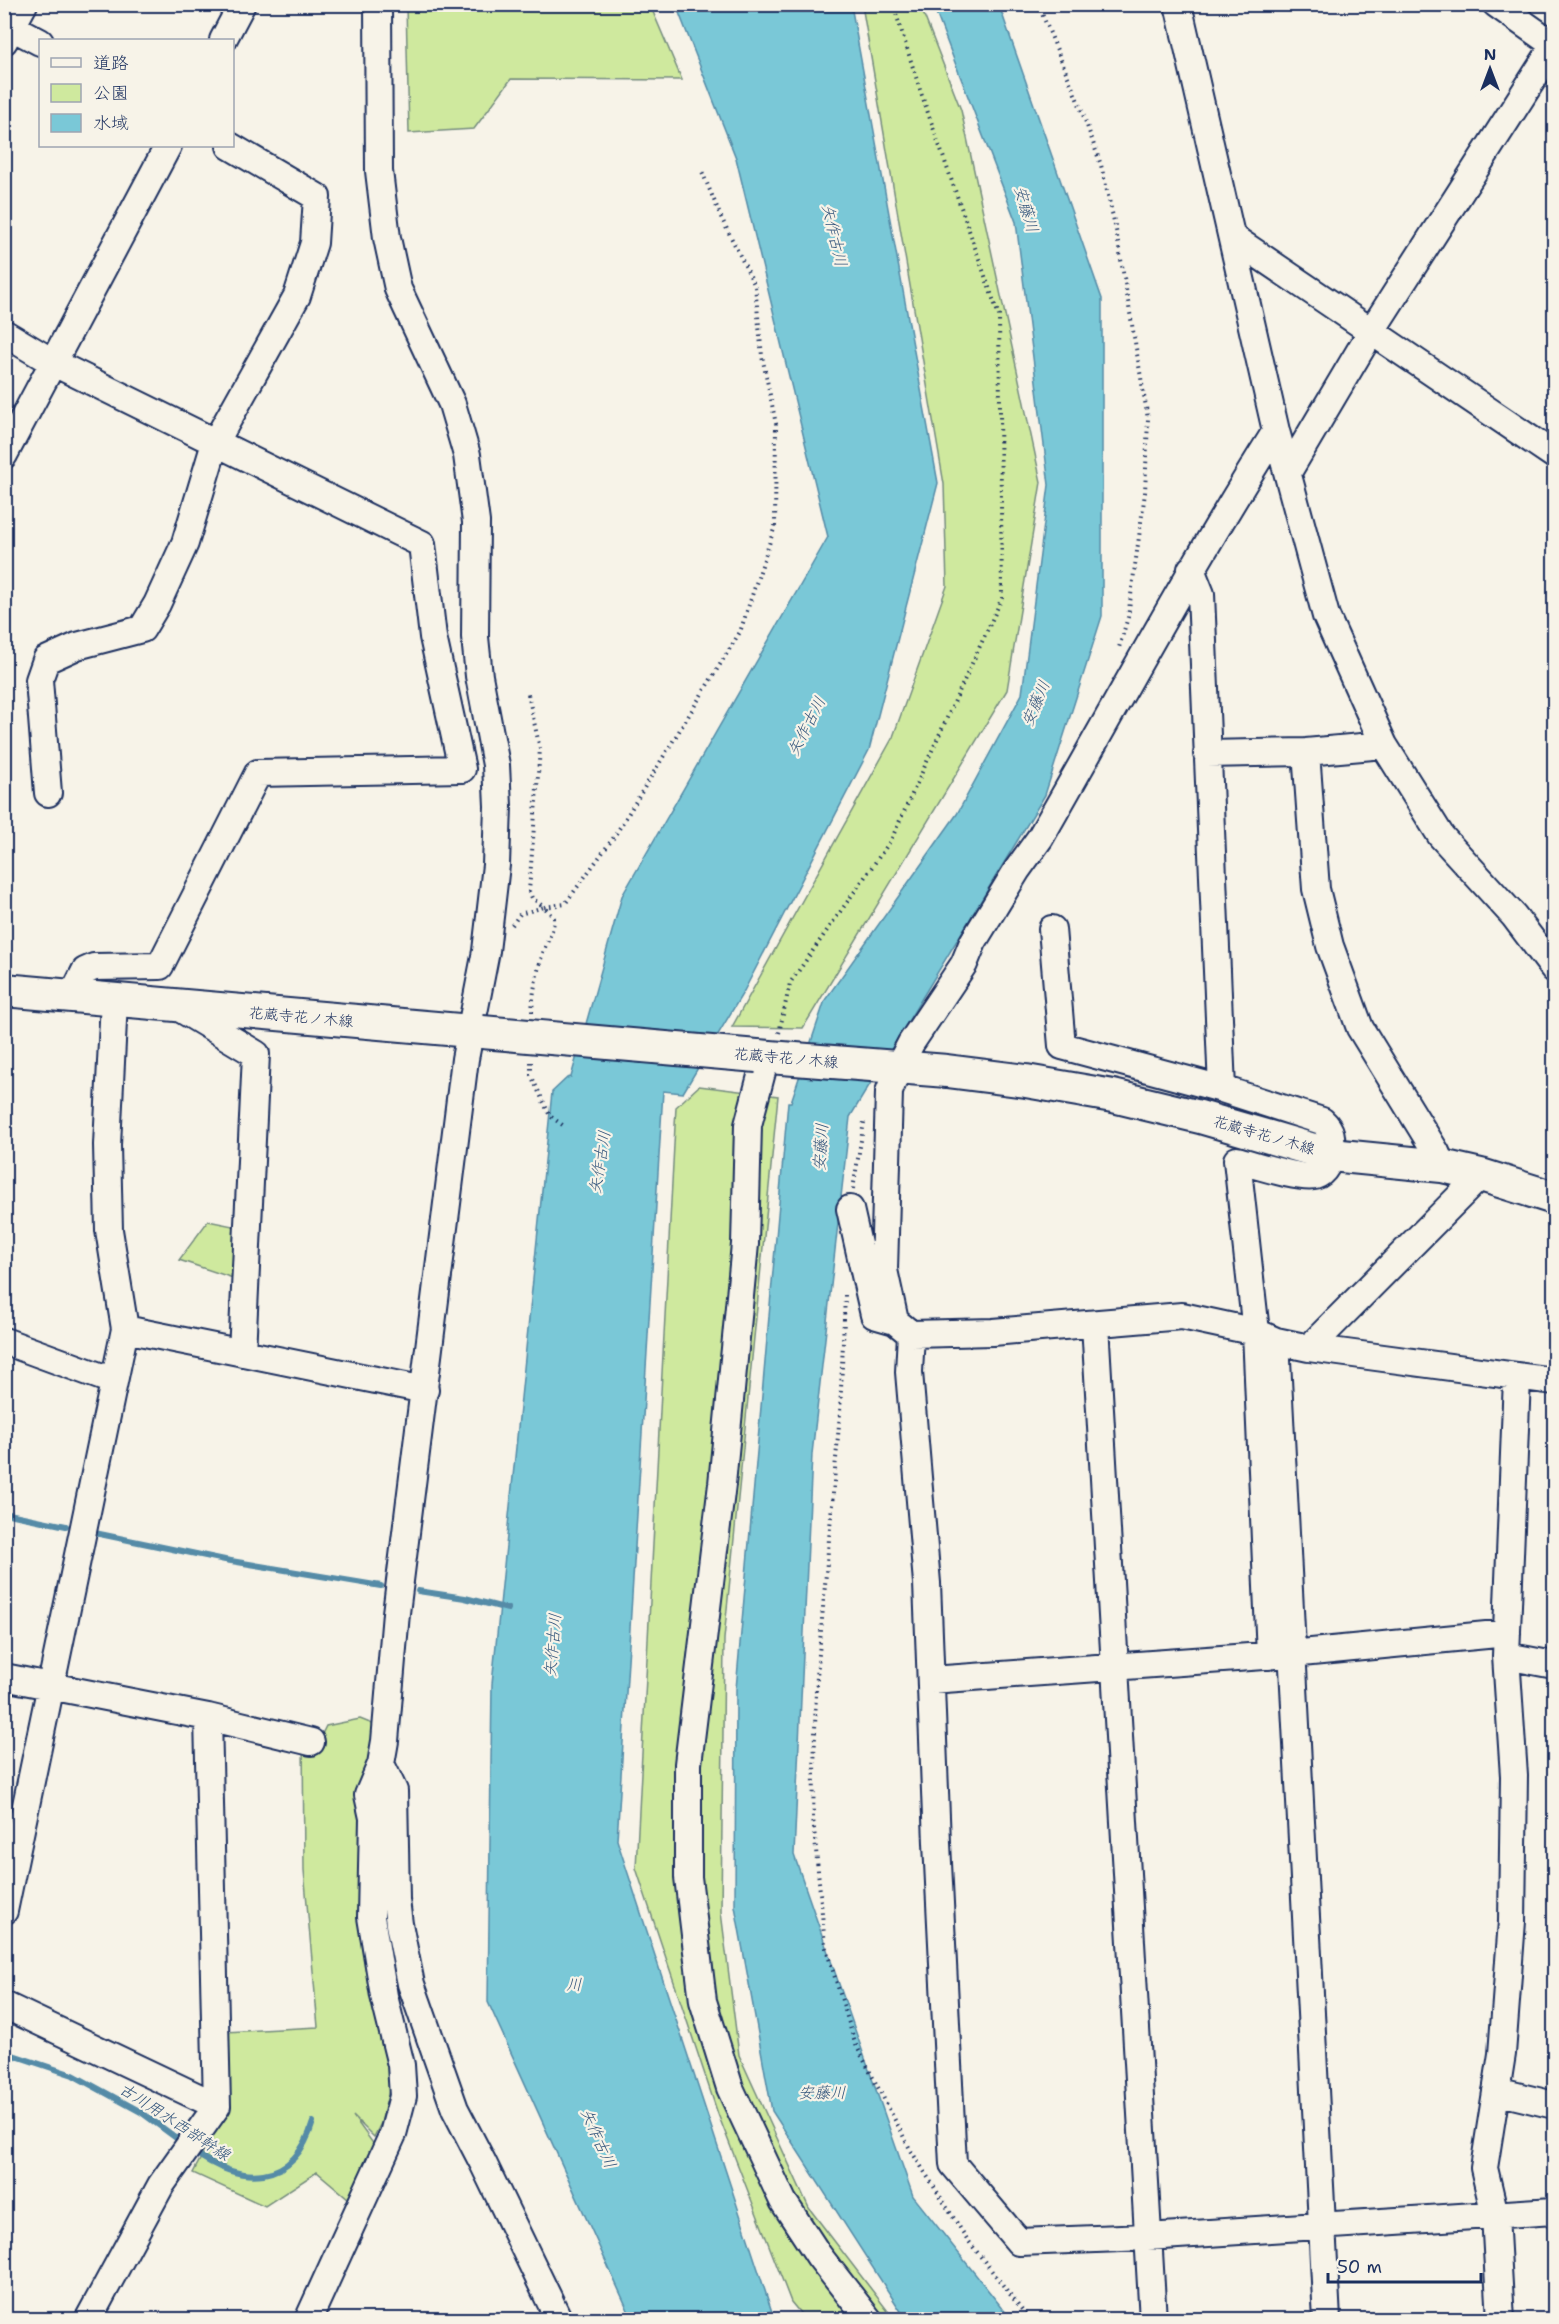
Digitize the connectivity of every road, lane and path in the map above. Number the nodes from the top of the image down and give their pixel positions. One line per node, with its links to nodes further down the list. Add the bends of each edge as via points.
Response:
1 (24, 4): 8 (street)
2 (242, 4): 9 (street)
3 (893, 4): 42 (path, via 999,316 1002,598 891,840 790,982)
4 (1038, 4): 25 (path, via 1101,165 1148,419 1145,493 1128,617)
5 (1178, 4): 15 (street)
6 (1496, 4): 11 (street)
7 (375, 9): 40 (street, via 379,171 387,238 398,289 452,404 467,455 476,522 475,637 496,765 498,806 496,865)
8 (7, 30): 10 (street)
9 (224, 39)
10 (39, 42)
11 (1554, 46): 16 (street)
12 (167, 147): 18 (street)
13 (232, 147): 20 (street, via 317,197 314,243 297,296)
14 (701, 169): 31 (path, via 755,286 762,356 776,424 775,526 740,633 614,837 565,904)
15 (1232, 237): 16 (street); 19 (street)
16 (1371, 332): 22 (street); 23 (street)
17 (4, 333): 18 (street)
18 (54, 363): 20 (street); 21 (street)
19 (1276, 430): 23 (street); 24 (street)
20 (215, 443): 30 (street, via 185,543 142,629 77,646 46,660 39,680); 36 (street, via 422,544 433,637 462,769 258,773 160,966 94,967 85,971)
21 (4, 455)
22 (1554, 455)
23 (1288, 472): 27 (street, via 1326,616)
24 (1191, 569): 29 (street, via 1201,594); 43 (street, via 1040,838 973,942 964,964)
25 (1117, 654)
26 (528, 694): 31 (path, via 540,750 529,891)
27 (1384, 745): 28 (street); 34 (street, via 1441,836 1514,916)
28 (1306, 752): 29 (street); 48 (street, via 1316,888 1330,946 1360,1028)
29 (1207, 754): 44 (street)
30 (48, 794)
31 (544, 907): 33 (path, via 520,914); 39 (path, via 554,918 554,925 534,989)
32 (1052, 929): 44 (street, via 1062,1046)
33 (509, 930)
34 (1554, 969)
35 (4, 990): 36 (main road, 花蔵寺花ノ木線)
36 (72, 997): 37 (main road, 花蔵寺花ノ木線)
37 (114, 1000): 38 (main road, 花蔵寺花ノ木線); 55 (street, via 107,1145 109,1230)
38 (175, 1006): 40 (main road, 花蔵寺花ノ木線); 59 (street, via 256,1054)
39 (532, 1013)
40 (476, 1032): 42 (main road, 花蔵寺花ノ木線, bridge); 63 (street, via 465,1059)
41 (532, 1056): 46 (path, via 531,1075 550,1116)
42 (765, 1057): 43 (main road, 花蔵寺花ノ木線); 86 (street, via 748,1125 743,1267 688,1764 688,1877 703,2001 730,2088 783,2201 819,2256)
43 (892, 1067): 47 (main road, 花蔵寺花ノ木線, via 1026,1081 1113,1096); 54 (street, via 884,1270)
44 (1222, 1089): 47 (street, via 1322,1121 1332,1134)
45 (864, 1118): 51 (path)
46 (564, 1126)
47 (1331, 1155): 48 (main road, 花蔵寺花ノ木線); 56 (street, via 1328,1165 1316,1176 1237,1160)
48 (1442, 1166): 49 (main road, 花蔵寺花ノ木線)
49 (1481, 1175): 50 (main road, 花蔵寺花ノ木線); 58 (street)
50 (1554, 1198)
51 (850, 1209): 54 (street, via 874,1315)
52 (845, 1295): 87 (path, via 840,1413 816,1700 813,1818 825,1945 855,2043 910,2149 967,2239)
53 (1095, 1324): 54 (street, via 993,1332); 56 (street, via 1182,1316); 67 (street)
54 (903, 1328): 69 (street, via 927,1582)
55 (124, 1329): 59 (street); 61 (street)
56 (1266, 1336): 58 (street); 65 (street)
57 (4, 1341): 61 (street)
58 (1309, 1348): 60 (street)
59 (242, 1353): 63 (street)
60 (1517, 1378): 62 (street); 64 (street)
61 (113, 1381): 70 (street)
62 (1554, 1381)
63 (424, 1390): 73 (street)
64 (1507, 1645): 65 (street); 66 (street); 76 (street, via 1514,1776 1512,1921)
65 (1280, 1655): 67 (street); 81 (street)
66 (1554, 1665)
67 (1114, 1668): 69 (street); 82 (street)
68 (4, 1677): 70 (street)
69 (931, 1680): 82 (street, via 953,2164 1019,2242)
70 (51, 1687): 71 (street); 74 (street)
71 (208, 1717): 72 (street); 78 (street)
72 (311, 1742)
73 (381, 1764): 84 (street, via 368,1795 373,1818 371,1917 401,2065 403,2096 393,2134); 85 (street, via 394,1791 397,1908 411,1984 455,2109)
74 (4, 1911)
75 (4, 2005): 78 (street)
76 (1496, 2091): 77 (street); 80 (street, via 1484,2168)
77 (1554, 2105)
78 (217, 2106): 83 (street, via 161,2185)
79 (1552, 2206): 80 (street)
80 (1494, 2215): 81 (street); 90 (street)
81 (1322, 2226): 82 (street); 89 (street)
82 (1147, 2237): 88 (street)
83 (88, 2319)
84 (308, 2319)
85 (558, 2319)
86 (869, 2319)
87 (1030, 2319)
88 (1153, 2319)
89 (1327, 2319)
90 (1501, 2319)

